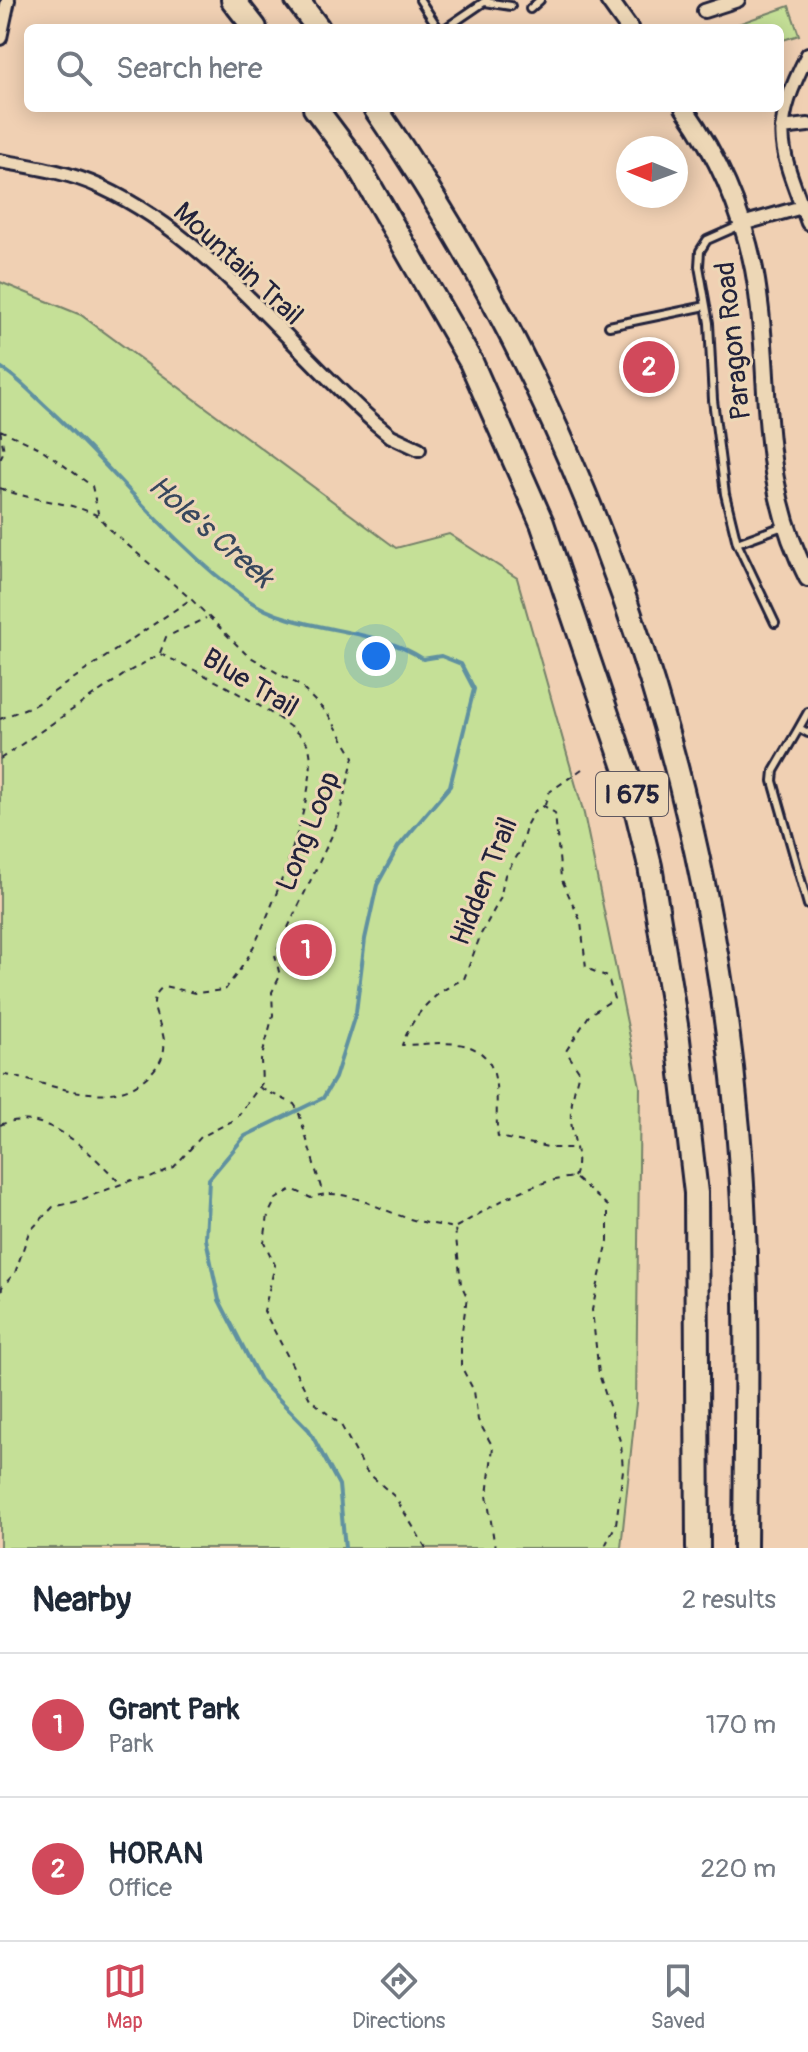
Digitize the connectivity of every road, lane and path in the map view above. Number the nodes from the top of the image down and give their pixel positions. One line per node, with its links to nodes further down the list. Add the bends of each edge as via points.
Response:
1 (8, 0): 17 (street)
2 (233, 0): 12 (highway)
3 (297, 0): 13 (highway)
4 (420, 0): 14 (lane)
5 (540, 0): 10 (lane)
6 (609, 0): 16 (street)
7 (738, 0): 11 (street)
8 (486, 1): 9 (lane); 15 (lane)
9 (511, 6)
10 (530, 9)
11 (704, 11)
12 (252, 24)
13 (315, 24)
14 (435, 24)
15 (452, 24)
16 (626, 24)
17 (0, 38)
18 (808, 54): 19 (street)
19 (784, 102)
20 (318, 112): 64 (highway, I 675, via 357,164 478,375 542,523 629,779 672,1000 696,1193)
21 (378, 112): 65 (highway, I 675, via 413,164 531,373 618,576 684,788 738,1128 745,1251)
22 (686, 112): 29 (street, Paragon Road, via 719,165)
23 (783, 112): 25 (street)
24 (808, 125): 25 (street)
25 (782, 128): 27 (street, via 787,167)
26 (0, 161): 33 (street, Mountain Trail, via 75,177 153,215 196,249 374,422)
27 (802, 207): 28 (street); 29 (street)
28 (808, 223)
29 (742, 224): 30 (lane, via 707,240 700,251); 37 (street, Paragon Road, via 759,308 774,485)
30 (706, 306): 31 (lane); 38 (lane, via 725,494)
31 (609, 326)
32 (0, 430): 34 (path); 36 (path, Long Loop, via 40,448 92,486)
33 (419, 449)
34 (0, 459)
35 (0, 488): 36 (path, via 49,504 80,506)
36 (99, 517): 40 (path, Long Loop)
37 (786, 525): 38 (lane); 39 (street, Paragon Road)
38 (737, 543): 42 (lane)
39 (808, 578)
40 (191, 599): 41 (path, Long Loop); 45 (path, via 36,704)
41 (207, 617): 43 (path, via 166,637); 53 (path, Long Loop, via 247,655 300,686 328,714 354,757 336,827 275,955 280,976 272,992 273,1015)
42 (775, 623)
43 (160, 654): 48 (path, Blue Trail); 52 (path, Blue Trail, via 288,725 308,744 314,767 304,816 250,954 225,990 195,993 164,986 154,993 152,1003 165,1032 165,1051 156,1070 135,1087 114,1092 63,1089)
44 (808, 712): 46 (lane)
45 (0, 719)
46 (799, 728): 47 (lane); 51 (lane, via 773,781)
47 (808, 733)
48 (0, 759)
49 (582, 769): 50 (path, via 548,793)
50 (544, 806): 55 (path, Hidden Trail, via 555,813 561,878 581,922 586,968 608,977 614,999 590,1014 566,1051 579,1071 571,1120); 55 (path, Hidden Trail, via 527,824 464,979 440,990 410,1022 402,1045 465,1044 486,1055 494,1074 498,1137)
51 (808, 905)
52 (0, 1074)
53 (259, 1087): 57 (path, Long Loop, via 236,1119 201,1137 174,1167); 58 (path, via 298,1110)
54 (0, 1125): 57 (path, via 21,1120 52,1128 89,1151)
55 (576, 1148): 56 (path, Hidden Trail, via 579,1166)
56 (574, 1177): 59 (path, via 533,1183); 63 (path, via 608,1206 608,1241 592,1310 599,1374 621,1444 623,1470 616,1524)
57 (121, 1184): 60 (path, Long Loop, via 53,1207 29,1232 15,1273 2,1287)
58 (322, 1193): 59 (path); 61 (path, via 311,1198 292,1189 276,1199 268,1215 264,1242 275,1265 264,1311 310,1399 341,1425 366,1471 395,1497)
59 (455, 1228): 62 (path, via 467,1297 461,1366 474,1391 478,1420 493,1447 487,1495)
60 (0, 1308)
61 (426, 1548)
62 (495, 1548)
63 (604, 1548)
64 (698, 1548)
65 (745, 1548)

